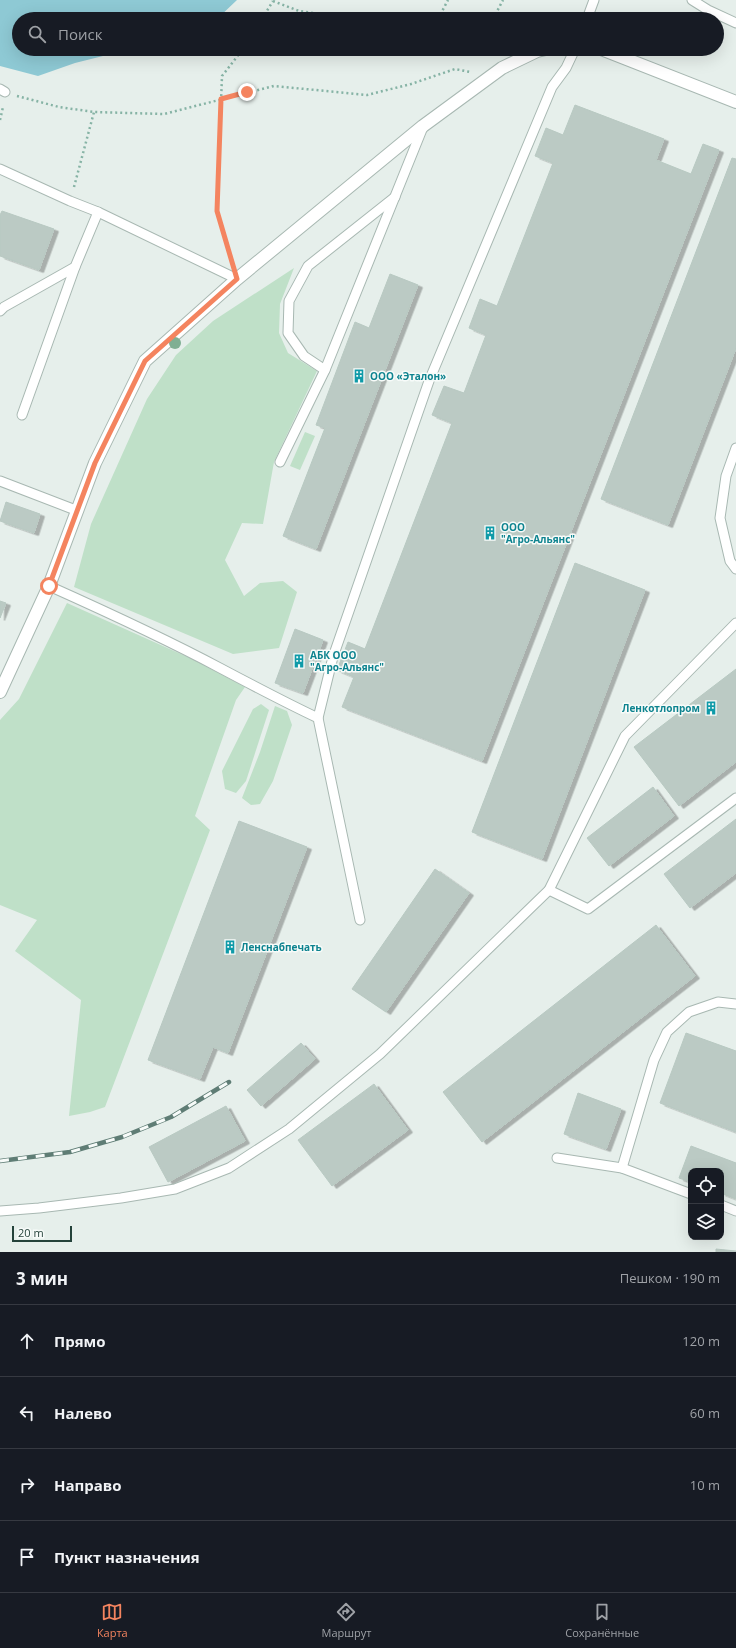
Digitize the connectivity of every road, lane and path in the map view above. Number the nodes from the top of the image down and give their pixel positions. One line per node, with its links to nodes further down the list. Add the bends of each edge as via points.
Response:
1 (274, 0): 6 (path); 7 (path)
2 (448, 0): 8 (path)
3 (503, 0): 9 (path)
4 (594, 0): 10 (lane)
5 (692, 0): 11 (lane)
6 (266, 12)
7 (306, 12)
8 (442, 12)
9 (497, 12)
10 (590, 12)
11 (712, 12)
12 (724, 17): 13 (lane)
13 (736, 23)
14 (238, 56): 20 (path, via 222,76)
15 (527, 56): 18 (street)
16 (572, 56): 41 (lane, via 552,87 429,381 333,657)
17 (619, 56): 21 (street)
18 (492, 76): 20 (path, via 455,69 367,95 274,86); 23 (street)
19 (3, 91): 22 (path, via 59,107)
20 (221, 99): 22 (path, via 164,114); 29 (path, via 217,211)
21 (736, 102)
22 (94, 112): 26 (path)
23 (423, 126): 25 (lane); 29 (street)
24 (0, 169): 26 (lane)
25 (395, 196): 31 (lane); 31 (lane, via 308,266 289,301 288,333 304,356)
26 (70, 201): 27 (lane)
27 (98, 212): 28 (lane); 29 (lane)
28 (75, 267): 30 (lane); 32 (lane)
29 (237, 279): 36 (street, via 145,361 95,463)
30 (0, 311)
31 (326, 370): 34 (lane)
32 (22, 415)
33 (736, 448): 37 (lane, via 726,476 720,518 730,561)
34 (280, 462)
35 (0, 481): 36 (lane)
36 (78, 511): 38 (street)
37 (736, 569)
38 (49, 586): 40 (street); 41 (lane, via 122,619)
39 (736, 623): 43 (lane, via 625,736)
40 (0, 692)
41 (318, 718): 44 (lane)
42 (736, 798): 43 (lane, via 588,909)
43 (549, 890): 50 (lane, via 380,1054 289,1129 229,1168 175,1189 121,1198)
44 (360, 920)
45 (736, 1004): 47 (lane, via 718,1002 689,1012 667,1032 654,1060)
46 (557, 1158): 47 (lane)
47 (622, 1168): 48 (lane)
48 (688, 1193)
49 (724, 1207): 51 (lane)
50 (0, 1211)
51 (736, 1211)

